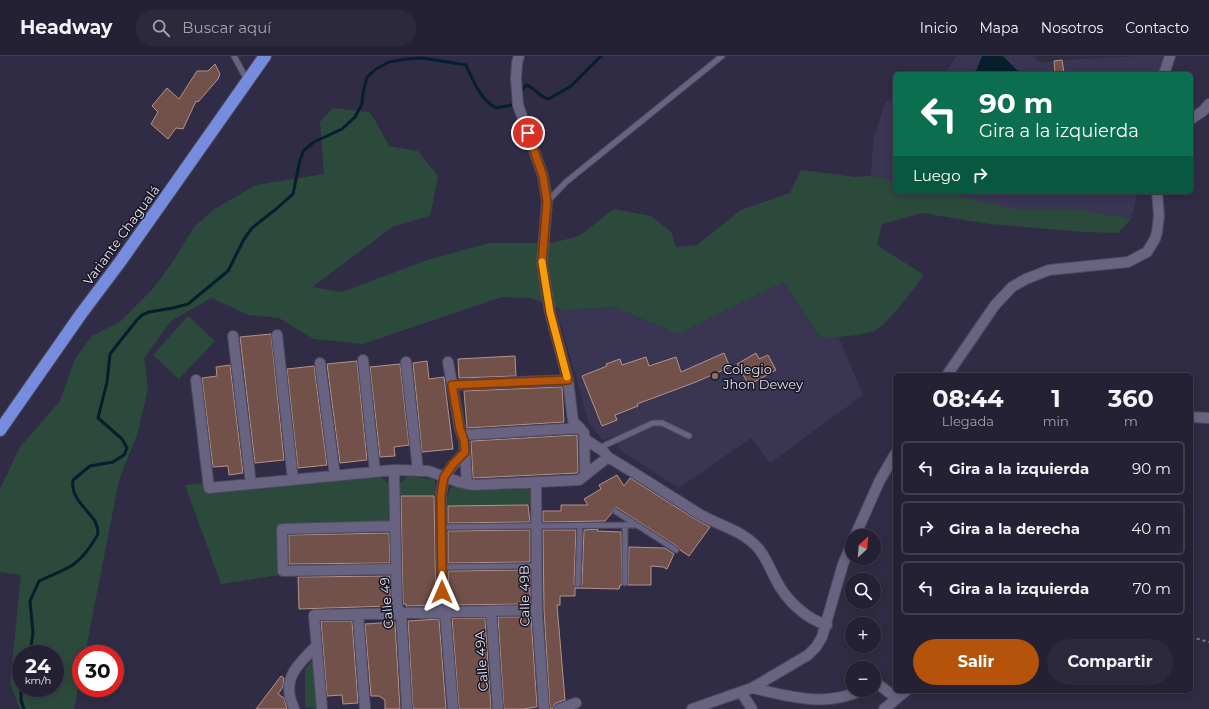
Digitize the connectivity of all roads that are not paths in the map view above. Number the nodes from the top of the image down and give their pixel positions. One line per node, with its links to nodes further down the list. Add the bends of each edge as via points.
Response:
1 (234, 56): 7 (lane)
2 (265, 56): 7 (highway, Variante Chagualá)
3 (519, 56): 11 (street, via 516,79 518,105 543,176)
4 (722, 56): 11 (lane, via 566,182)
5 (1170, 56): 6 (street)
6 (1165, 72)
7 (248, 81): 25 (highway, Variante Chagualá)
8 (1209, 104): 9 (street)
9 (1193, 118)
10 (1157, 194): 18 (street, via 1157,232 1147,252 1128,262 1049,270 1012,287 995,305)
11 (547, 202): 20 (street, via 542,263 550,312)
12 (277, 335): 39 (street)
13 (233, 336): 41 (street)
14 (363, 360): 35 (street)
15 (406, 362): 34 (street)
16 (448, 362): 21 (street)
17 (320, 363): 37 (street)
18 (948, 373)
19 (196, 380): 41 (street, via 209,488)
20 (568, 380): 21 (street); 24 (street, via 573,421)
21 (452, 385): 26 (street)
22 (1193, 418): 23 (street)
23 (1209, 418)
24 (580, 428): 26 (street); 28 (street, via 584,433)
25 (0, 430)
26 (462, 435): 30 (street)
27 (689, 436): 29 (lane, via 662,423 652,423)
28 (584, 439): 29 (street); 36 (street)
29 (599, 448): 31 (street)
30 (465, 452): 38 (street); 42 (street)
31 (608, 456): 36 (street); 63 (street, via 704,516 751,541 765,558 776,581 799,610)
32 (893, 458): 50 (street)
33 (394, 470): 34 (street); 35 (street); 45 (street, Calle 49)
34 (418, 471): 38 (street, via 428,471)
35 (375, 472): 37 (street)
36 (586, 475): 40 (street, via 580,480)
37 (335, 476): 39 (street)
38 (444, 477): 42 (street); 49 (street)
39 (294, 480): 41 (street)
40 (536, 482): 42 (street); 46 (street, Calle 49B)
41 (252, 484)
42 (467, 484)
43 (615, 511): 44 (lane)
44 (636, 525): 48 (lane); 51 (lane)
45 (395, 526): 55 (street, Calle 49); 55 (street, via 282,529 283,571)
46 (536, 526): 47 (lane); 49 (lane); 53 (street, Calle 49B)
47 (580, 526): 48 (lane); 57 (lane)
48 (625, 526): 56 (lane)
49 (441, 527): 54 (street)
50 (858, 529)
51 (676, 550)
52 (845, 559): 63 (street)
53 (536, 566): 54 (lane); 58 (street, Calle 49B)
54 (442, 568): 60 (street, via 442,604)
55 (396, 569): 61 (street, Calle 49, via 397,607)
56 (625, 583)
57 (578, 584)
58 (537, 610): 59 (street); 79 (street, Calle 49B)
59 (491, 611): 60 (street); 78 (street, Calle 49A)
60 (445, 612): 61 (street); 77 (street)
61 (401, 613): 62 (street); 76 (street, Calle 49)
62 (358, 614): 64 (street, via 314,616); 75 (street)
63 (827, 626): 66 (street, via 816,648 808,655)
64 (316, 646): 73 (street, via 292,672 290,698); 74 (street)
65 (881, 687): 68 (street, via 895,697)
66 (752, 688): 67 (street); 72 (street)
67 (741, 692): 81 (street); 82 (street)
68 (903, 693)
69 (903, 693): 83 (street)
70 (845, 695): 72 (street)
71 (576, 703): 80 (street)
72 (812, 705)
73 (297, 708)
74 (322, 709)
75 (365, 709)
76 (407, 709)
77 (453, 709)
78 (498, 709)
79 (544, 709)
80 (560, 709)
81 (692, 709)
82 (752, 709)
83 (884, 709)

